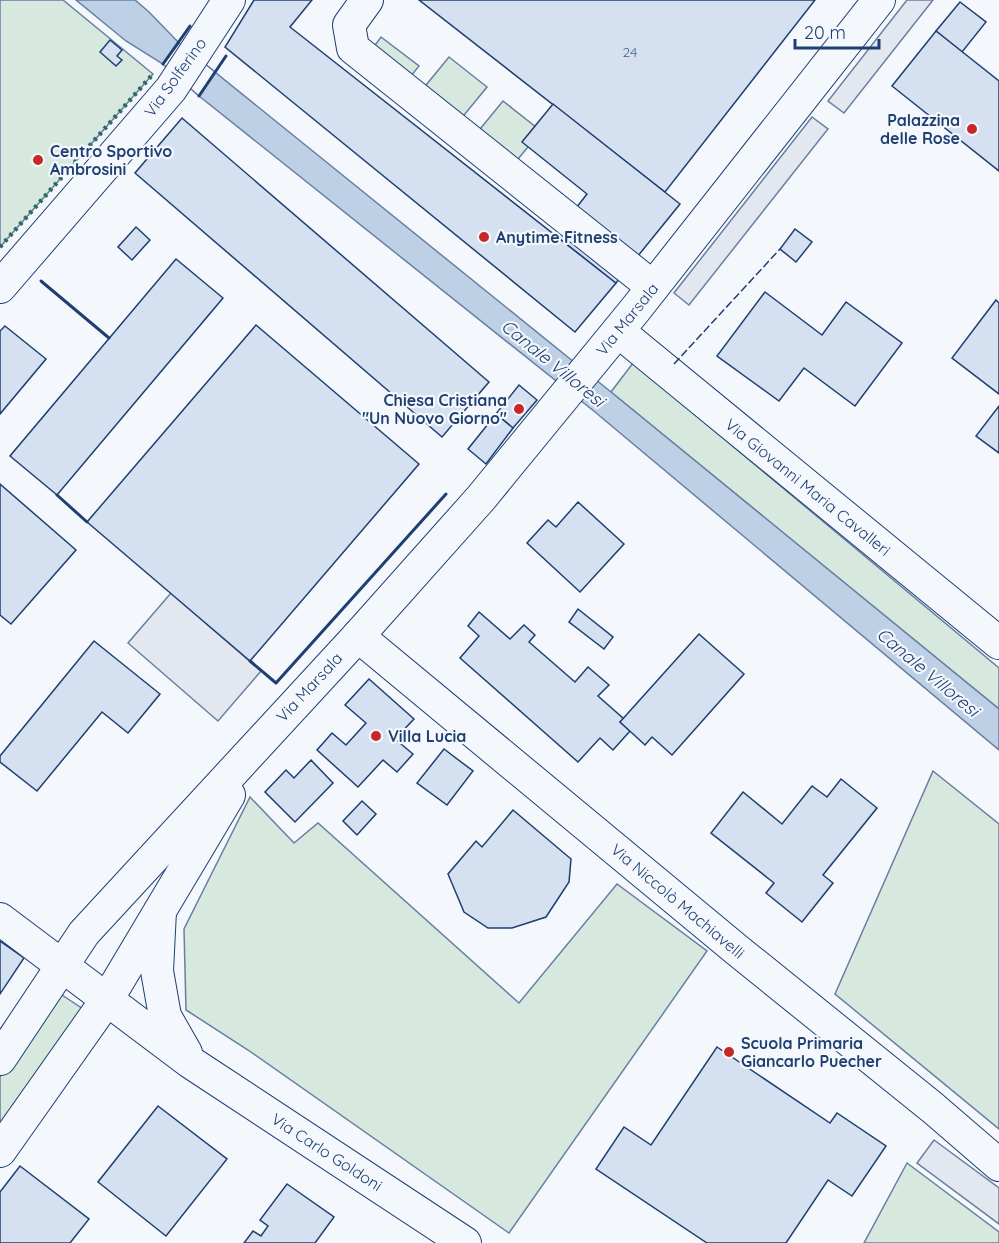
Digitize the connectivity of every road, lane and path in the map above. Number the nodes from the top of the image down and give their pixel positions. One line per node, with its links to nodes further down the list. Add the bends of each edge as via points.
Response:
1 (229, 0): 4 (street, Via Solferino, via 171,89)
2 (368, 0): 5 (street, via 349,25 353,48)
3 (879, 0): 5 (street, Via Marsala)
4 (0, 287)
5 (653, 287): 6 (street, Via Marsala)
6 (618, 331): 7 (street, Via Marsala, via 481,498); 8 (street, Via Giovanni Maria Cavalleri)
7 (358, 636): 9 (street, Via Marsala); 17 (street, Via Niccolò Machiavelli)
8 (999, 643)
9 (266, 735): 10 (street, Via Marsala); 12 (street, Via Marsala, via 84,933)
10 (160, 908): 13 (street, Via Marsala); 15 (street, Via Carlo Goldoni, via 157,971 165,1016)
11 (0, 920): 12 (street, Via Carlo Goldoni)
12 (62, 965): 13 (street, Via Carlo Goldoni); 14 (street, Via Marsala)
13 (108, 998): 15 (street, Via Carlo Goldoni); 16 (street, Via Marsala)
14 (0, 1059)
15 (190, 1062): 18 (street, Via Carlo Goldoni)
16 (0, 1151)
17 (999, 1165)
18 (465, 1243)

